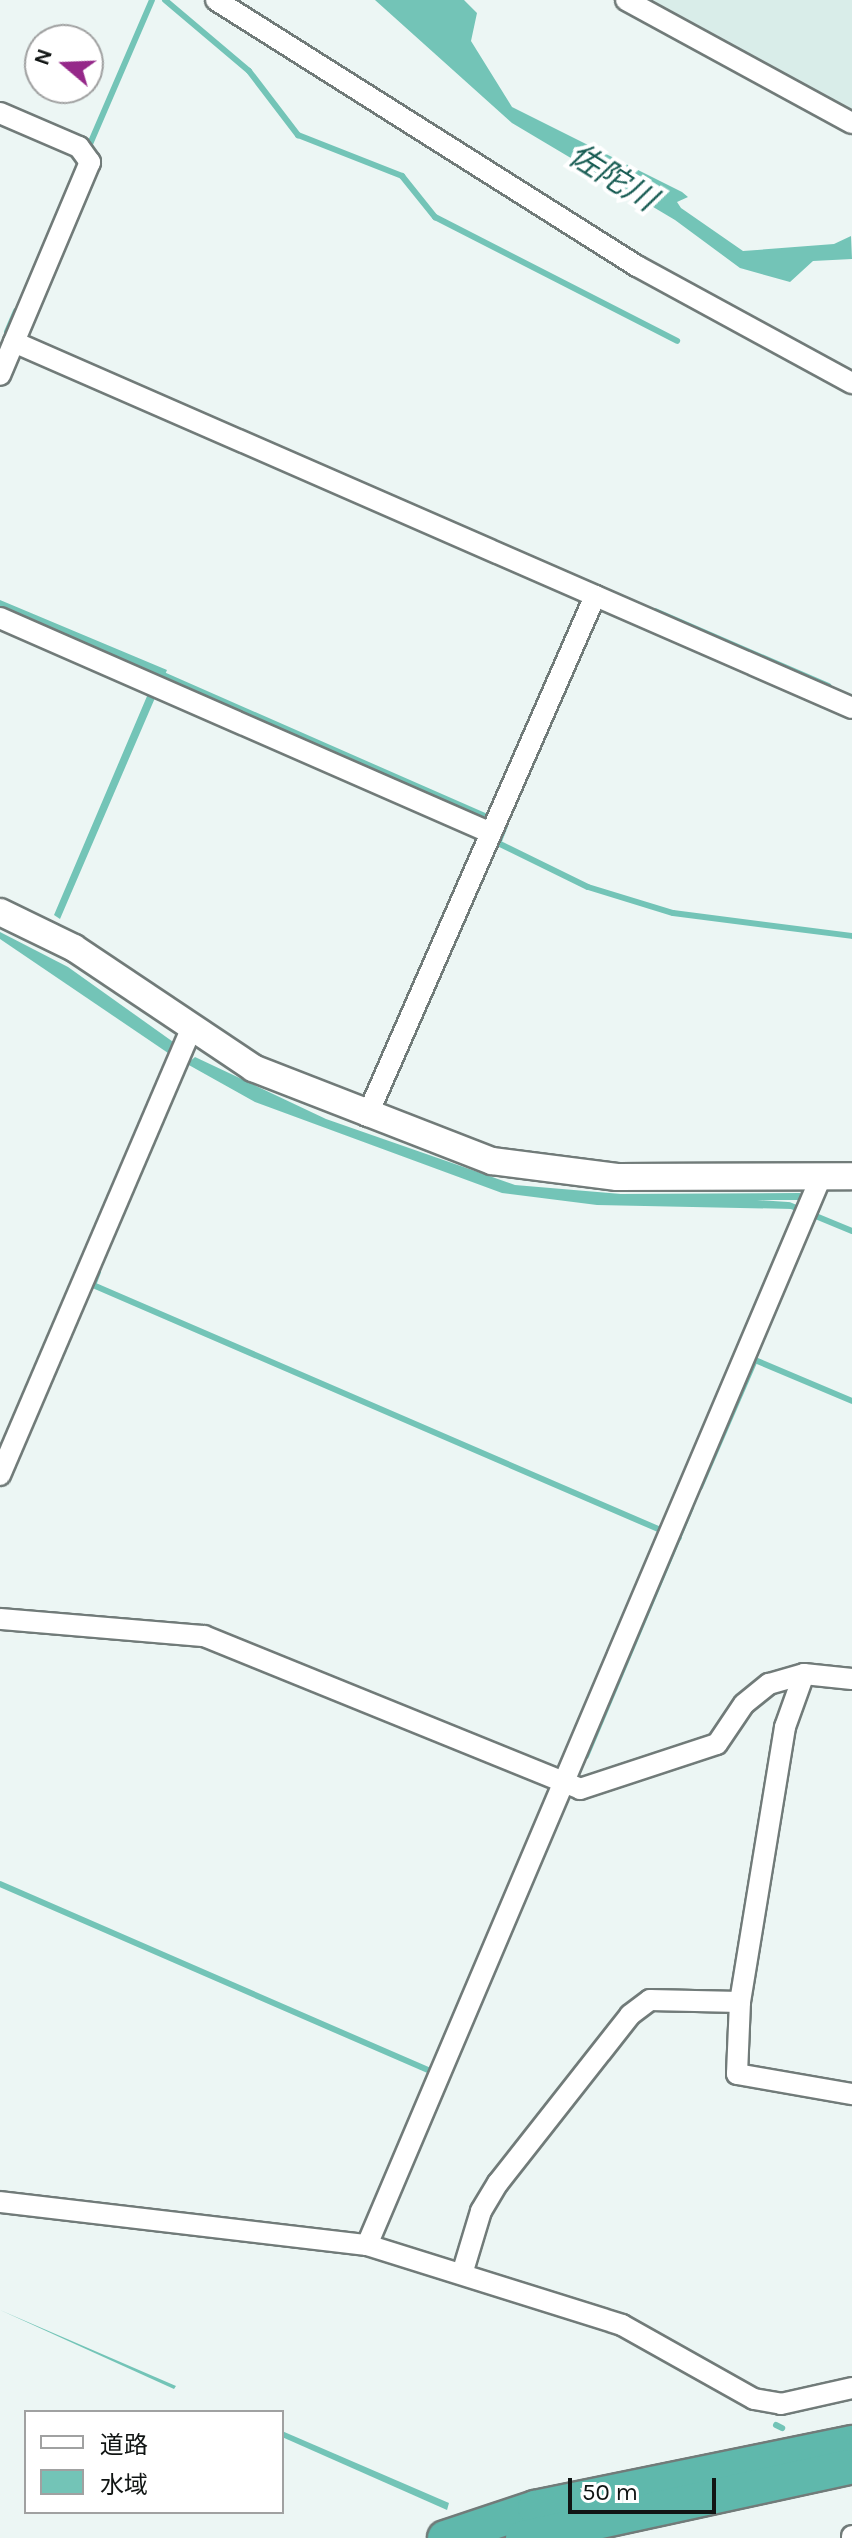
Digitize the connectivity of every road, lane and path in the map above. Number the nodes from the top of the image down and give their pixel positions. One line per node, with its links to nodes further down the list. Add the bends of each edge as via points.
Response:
1 (216, 0): 7 (street, via 637,266)
2 (626, 0): 4 (street)
3 (0, 113): 5 (street, via 79,147 90,162)
4 (852, 123)
5 (14, 342): 6 (street); 8 (street)
6 (0, 375)
7 (852, 383)
8 (595, 596): 10 (street); 11 (street)
9 (0, 618): 11 (street)
10 (852, 708)
11 (491, 833): 14 (street)
12 (0, 912): 13 (street, via 74,948)
13 (190, 1031): 14 (street, via 253,1068); 17 (street)
14 (367, 1116): 16 (street, via 492,1161 548,1172)
15 (852, 1176): 16 (street)
16 (821, 1177): 21 (street)
17 (0, 1475)
18 (0, 1619): 21 (street, via 204,1636)
19 (804, 1674): 20 (street); 21 (street, via 753,1693 717,1744 580,1789); 22 (street, via 785,1727)
20 (852, 1679)
21 (563, 1787): 25 (street)
22 (740, 2002): 23 (street, via 737,2074); 26 (street, via 650,2000 630,2015 498,2183 471,2235)
23 (852, 2094)
24 (0, 2202): 25 (street)
25 (367, 2245): 26 (street)
26 (462, 2274): 27 (street, via 622,2325 754,2399 781,2404)
27 (852, 2388)
28 (852, 2443): 30 (highway, via 535,2508)
29 (852, 2466): 31 (highway)
30 (445, 2538)
31 (523, 2538)

